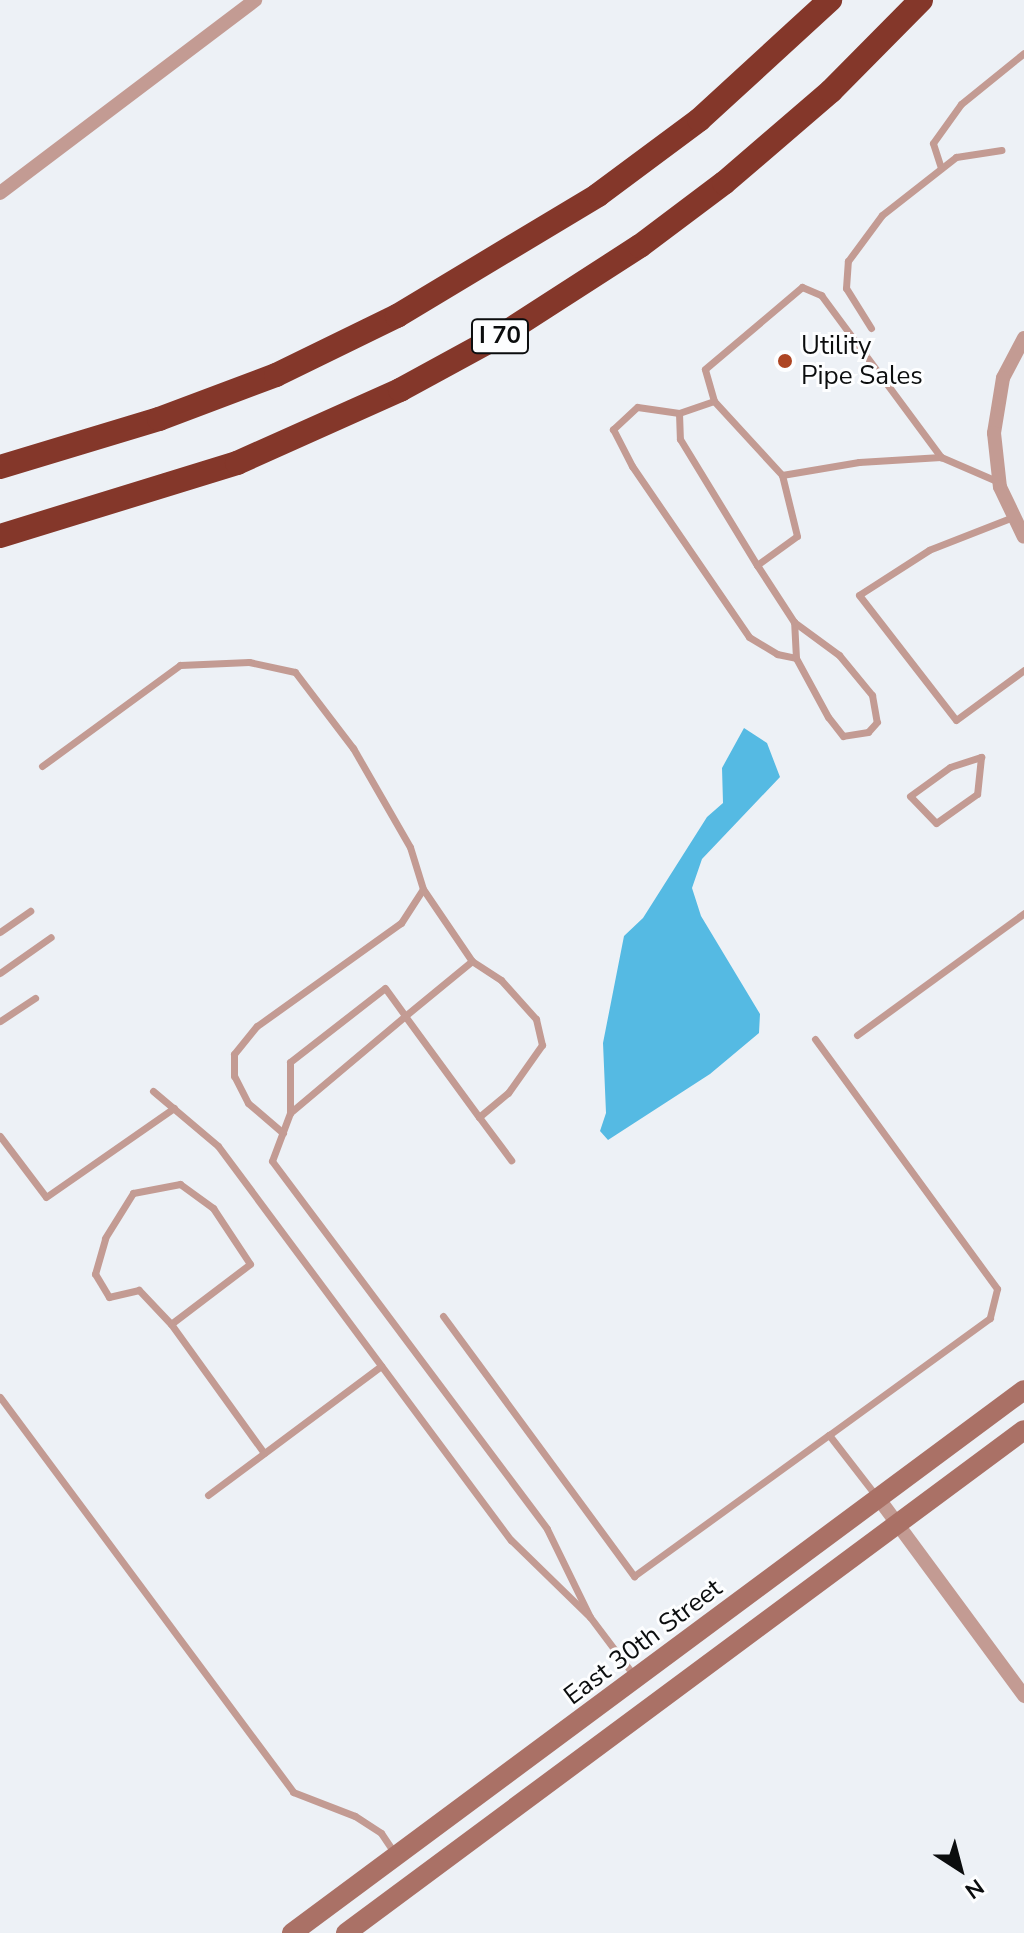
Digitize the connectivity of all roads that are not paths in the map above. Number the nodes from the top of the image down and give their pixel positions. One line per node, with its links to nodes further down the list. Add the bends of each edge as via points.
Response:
1 (255, 0): 7 (street)
2 (830, 0): 13 (highway, I 70, via 699,120 598,195 397,316 276,375 145,424)
3 (921, 0): 17 (highway, I 70, via 831,91 736,173 640,246 508,331 400,390 237,463)
4 (1024, 53): 6 (lane, via 952,117 933,143)
5 (1001, 150): 6 (lane, via 956,157)
6 (941, 168): 8 (lane, via 882,215 848,261 846,288)
7 (0, 193)
8 (871, 328)
9 (1024, 338): 15 (street, via 1003,378 994,416)
10 (714, 401): 11 (lane); 12 (lane, via 705,369 802,287 821,295); 14 (lane)
11 (679, 413): 19 (lane, via 680,439); 21 (lane, via 637,407 613,429 632,466 749,637 777,654)
12 (941, 457): 14 (lane, via 859,462); 15 (lane)
13 (0, 467)
14 (782, 475): 19 (lane, via 797,536)
15 (999, 482): 16 (street)
16 (1013, 517): 18 (street); 22 (lane, via 929,550 859,595 956,720)
17 (0, 536)
18 (1024, 537)
19 (757, 565): 20 (lane)
20 (794, 622): 21 (lane); 21 (lane, via 839,655 872,695 877,722 868,732 843,736 813,694)
21 (796, 658)
22 (1024, 670)
23 (981, 757): 23 (lane, via 977,794 936,823 910,796 950,767)
24 (42, 766): 25 (lane, via 180,665 249,662 295,672 353,748 410,847)
25 (423, 889): 30 (lane); 41 (lane, via 401,923 257,1026 234,1054 234,1076 248,1103)
26 (30, 911): 28 (lane)
27 (1024, 913): 35 (lane)
28 (0, 932)
29 (51, 937): 31 (lane)
30 (472, 961): 33 (lane); 40 (lane, via 501,980 536,1019 542,1045 508,1093)
31 (0, 973)
32 (35, 998): 34 (lane)
33 (405, 1016): 39 (lane); 39 (lane, via 385,988 290,1062); 40 (lane)
34 (0, 1021)
35 (857, 1035)
36 (815, 1039): 50 (lane, via 997,1289 990,1318)
37 (153, 1091): 38 (lane)
38 (174, 1108): 42 (lane, via 46,1197); 46 (lane, via 218,1146)
39 (290, 1113): 41 (lane)
40 (479, 1117): 43 (lane)
41 (283, 1133): 55 (lane, via 272,1161 547,1529)
42 (0, 1136)
43 (511, 1160)
44 (443, 1316): 50 (lane, via 634,1576)
45 (171, 1324): 45 (lane, via 250,1264 213,1208 180,1184 133,1193 105,1238 95,1274 109,1297 139,1290); 51 (lane)
46 (381, 1366): 51 (lane); 55 (lane, via 511,1540)
47 (1024, 1390): 53 (main road, East 30th Street)
48 (0, 1397): 58 (lane, via 293,1792 355,1816 381,1833)
49 (1024, 1430): 54 (main road)
50 (829, 1435): 53 (lane)
51 (264, 1453): 52 (lane)
52 (208, 1495)
53 (879, 1499): 54 (street); 56 (main road, East 30th Street)
54 (897, 1524): 57 (street); 59 (main road)
55 (590, 1617): 56 (lane)
56 (637, 1679): 58 (main road, East 30th Street)
57 (1024, 1696)
58 (397, 1856): 59 (main road); 60 (main road, East 30th Street)
59 (416, 1882): 61 (main road)
60 (292, 1933)
61 (346, 1933)

